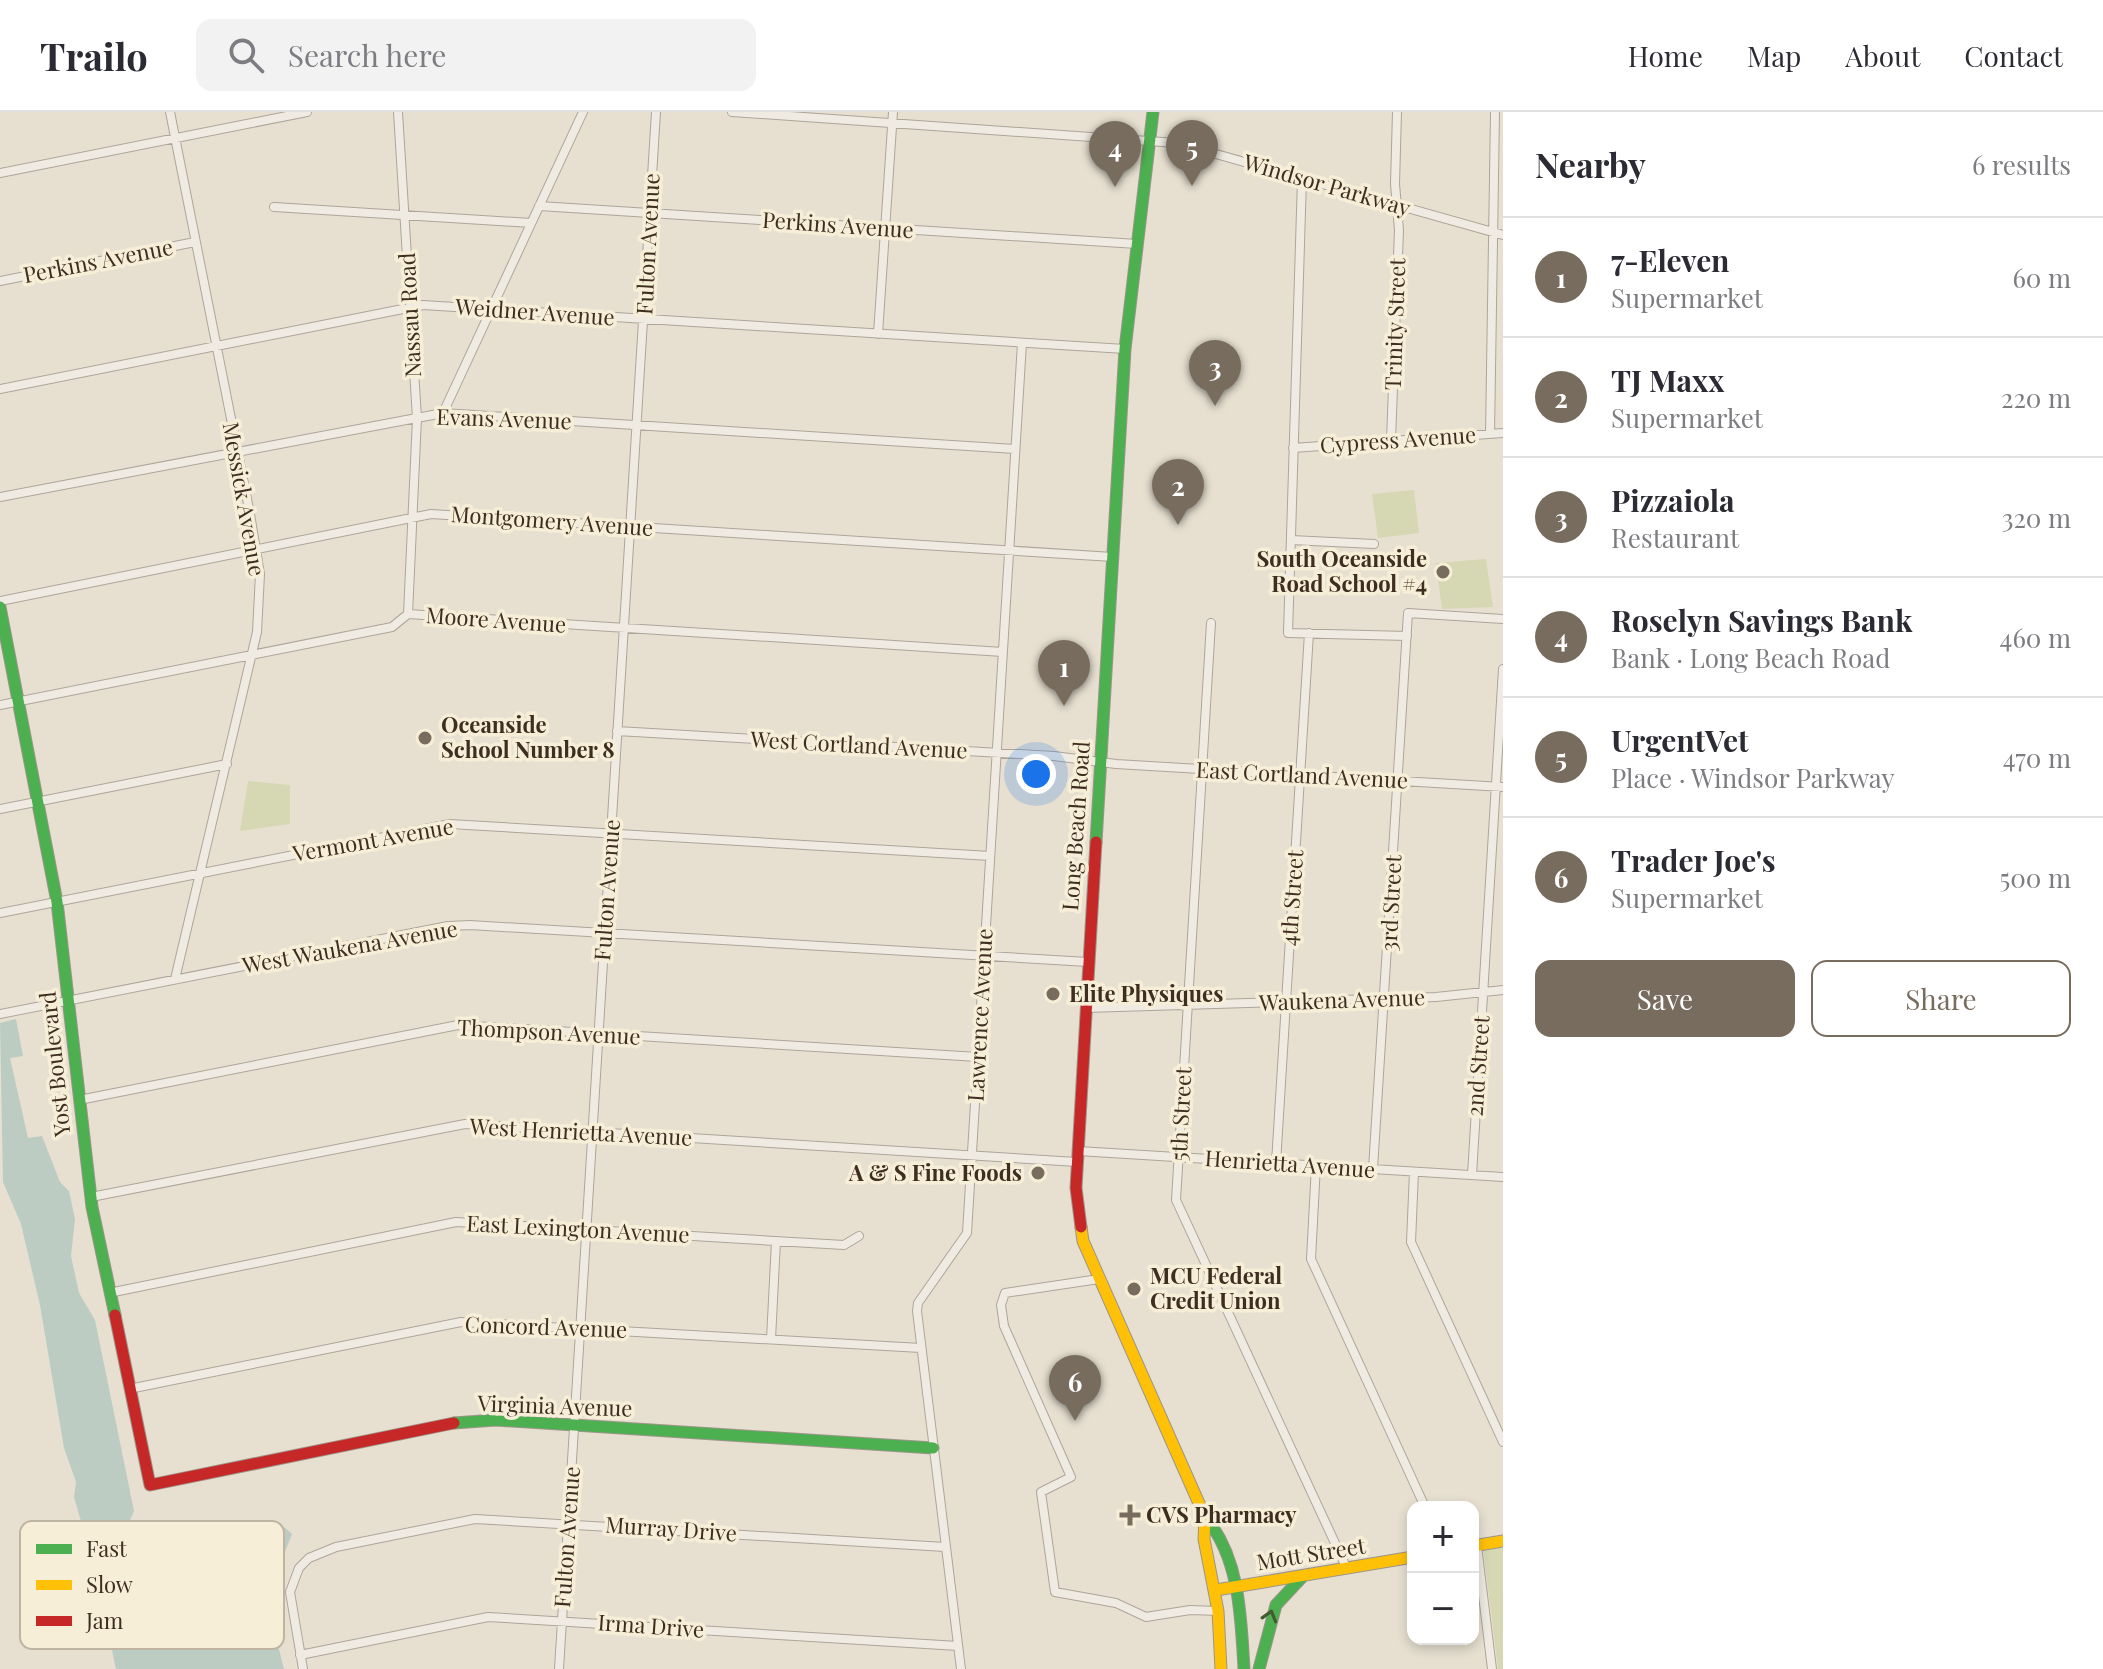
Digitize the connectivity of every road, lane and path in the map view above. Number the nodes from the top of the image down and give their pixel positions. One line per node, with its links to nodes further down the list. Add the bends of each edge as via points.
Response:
1 (170, 112): 12 (street, Messick Avenue)
2 (307, 112): 12 (street)
3 (398, 112): 20 (street, Nassau Road)
4 (583, 112): 16 (street)
5 (656, 112): 19 (street, Fulton Avenue)
6 (732, 112): 11 (street, Windsor Parkway)
7 (893, 112): 11 (street)
8 (1153, 112): 13 (main road, Long Beach Road)
9 (1397, 112): 17 (street, Trinity Street)
10 (1495, 112): 23 (street)
11 (892, 122): 13 (street, Windsor Parkway); 22 (street)
12 (175, 138): 14 (street); 24 (street, Messick Avenue)
13 (1149, 139): 15 (street, Windsor Parkway); 25 (main road, Long Beach Road)
14 (0, 173)
15 (1302, 179): 17 (street, Windsor Parkway); 41 (street)
16 (539, 206): 19 (street, Perkins Avenue); 21 (street)
17 (1397, 206): 23 (street, Windsor Parkway); 40 (street, Trinity Street)
18 (274, 207): 20 (street)
19 (650, 213): 22 (street, Perkins Avenue); 29 (street, Fulton Avenue)
20 (404, 215): 21 (street); 27 (street, Nassau Road)
21 (531, 223): 28 (street)
22 (885, 228): 25 (street, Perkins Avenue); 30 (street)
23 (1498, 234): 39 (street)
24 (195, 242): 26 (street, Perkins Avenue); 32 (street, Messick Avenue)
25 (1137, 244): 33 (main road, Long Beach Road)
26 (0, 281)
27 (410, 307): 28 (street, Weidner Avenue); 32 (street, Weidner Avenue); 36 (street, Nassau Road)
28 (490, 309): 29 (street, Weidner Avenue); 35 (street)
29 (643, 319): 30 (street, Weidner Avenue); 37 (street, Fulton Avenue)
30 (878, 334): 31 (street, Weidner Avenue)
31 (1022, 343): 33 (street, Weidner Avenue); 42 (street, Lawrence Avenue)
32 (216, 346): 34 (street, Weidner Avenue); 43 (street, Messick Avenue)
33 (1125, 349): 51 (main road, Long Beach Road)
34 (0, 389)
35 (443, 413): 36 (street, Evans Avenue); 37 (street, Evans Avenue)
36 (417, 418): 43 (street, Evans Avenue); 45 (street, Nassau Road)
37 (637, 425): 42 (street, Evans Avenue); 46 (street, Fulton Avenue)
38 (1503, 433): 39 (street, Cypress Avenue)
39 (1490, 434): 40 (street, Cypress Avenue)
40 (1391, 440): 41 (street, Cypress Avenue)
41 (1293, 448): 47 (street)
42 (1015, 449): 50 (street, Lawrence Avenue)
43 (237, 450): 44 (street, Evans Avenue); 49 (street, Messick Avenue)
44 (0, 497)
45 (414, 519): 46 (street, Montgomery Avenue, via 431,514); 49 (street, Montgomery Avenue); 54 (street, Nassau Road)
46 (630, 526): 50 (street, Montgomery Avenue); 57 (street, Fulton Avenue)
47 (1291, 540): 48 (street); 58 (street, via 1288,633)
48 (1374, 544)
49 (256, 550): 52 (street, Montgomery Avenue); 61 (street, Messick Avenue, via 260,602)
50 (1009, 550): 51 (street, Montgomery Avenue); 60 (street, Lawrence Avenue)
51 (1113, 557): 67 (main road, Long Beach Road)
52 (0, 601)
53 (0, 607): 63 (main road, Yost Boulevard)
54 (408, 614): 57 (street, Moore Avenue); 61 (street, Moore Avenue, via 392,627)
55 (1503, 619): 59 (street, via 1408,613)
56 (1211, 623): 69 (street, 5th Street)
57 (623, 628): 60 (street, Moore Avenue); 65 (street, Fulton Avenue)
58 (1309, 633): 59 (street); 70 (street, 4th Street)
59 (1407, 636): 71 (street, 3rd Street)
60 (1003, 652): 66 (street, Lawrence Avenue)
61 (252, 655): 63 (street, Moore Avenue); 68 (street, Messick Avenue)
62 (1503, 669): 72 (street, 2nd Street)
63 (18, 701): 64 (street, Moore Avenue); 73 (main road, Yost Boulevard)
64 (0, 705)
65 (617, 731): 66 (street, West Cortland Avenue); 75 (street, Fulton Avenue)
66 (997, 753): 67 (street, West Cortland Avenue); 76 (street, Lawrence Avenue)
67 (1100, 762): 69 (street, East Cortland Avenue); 82 (main road, Long Beach Road)
68 (227, 764): 73 (street); 77 (street, Messick Avenue)
69 (1202, 769): 70 (street, East Cortland Avenue); 89 (street, 5th Street)
70 (1300, 775): 71 (street, East Cortland Avenue); 88 (street, 4th Street)
71 (1398, 781): 72 (street, East Cortland Avenue); 86 (street, 3rd Street)
72 (1499, 787): 85 (street, 2nd Street)
73 (38, 802): 74 (street); 78 (main road, Yost Boulevard)
74 (0, 809)
75 (611, 832): 76 (street, Vermont Avenue); 77 (street, Vermont Avenue, via 450,824); 80 (street, Fulton Avenue)
76 (990, 856): 81 (street, Lawrence Avenue)
77 (201, 873): 78 (street, Vermont Avenue); 83 (street, Messick Avenue)
78 (57, 902): 79 (street, Vermont Avenue); 87 (main road, Yost Boulevard)
79 (0, 913)
80 (604, 933): 81 (street, West Waukena Avenue); 83 (street, West Waukena Avenue, via 448,926); 92 (street, Fulton Avenue)
81 (984, 957): 82 (street, West Waukena Avenue); 93 (street, Lawrence Avenue)
82 (1088, 962): 90 (main road, Long Beach Road)
83 (175, 979): 87 (street, West Waukena Avenue)
84 (1503, 990): 85 (street, Waukena Avenue)
85 (1483, 992): 86 (street, Waukena Avenue); 103 (street, 2nd Street)
86 (1385, 998): 88 (street, Waukena Avenue); 101 (street, 3rd Street)
87 (67, 1001): 91 (street, West Waukena Avenue); 94 (main road, Yost Boulevard)
88 (1286, 1002): 89 (street, Waukena Avenue); 99 (street, 4th Street)
89 (1187, 1006): 90 (street, Waukena Avenue); 98 (street, 5th Street)
90 (1086, 1008): 97 (main road, Long Beach Road)
91 (0, 1014)
92 (598, 1033): 93 (street, Thompson Avenue); 94 (street, Thompson Avenue, via 446,1027); 95 (street, Fulton Avenue)
93 (978, 1057): 96 (street, Lawrence Avenue)
94 (79, 1100): 105 (main road, Yost Boulevard)
95 (593, 1131): 96 (street, West Henrietta Avenue); 105 (street, West Henrietta Avenue, via 450,1126); 106 (street, Fulton Avenue)
96 (972, 1155): 97 (street, West Henrietta Avenue); 113 (street, Lawrence Avenue, via 967,1233 918,1303)
97 (1077, 1157): 98 (street, Henrietta Avenue); 109 (main road, Long Beach Road, via 1080,1225)
98 (1178, 1157): 99 (street, Henrietta Avenue); 126 (street, 5th Street, via 1178,1206)
99 (1276, 1163): 100 (street, Henrietta Avenue)
100 (1316, 1165): 101 (street, Henrietta Avenue); 119 (street, via 1311,1259)
101 (1373, 1169): 102 (street, Henrietta Avenue)
102 (1414, 1172): 103 (street, Henrietta Avenue); 116 (street, via 1411,1242)
103 (1472, 1175): 104 (street, Henrietta Avenue)
104 (1503, 1177)
105 (91, 1197): 110 (main road, Yost Boulevard)
106 (586, 1229): 108 (street, East Lexington Avenue); 110 (street, East Lexington Avenue, via 456,1222); 111 (street, Fulton Avenue)
107 (859, 1236): 108 (street, East Lexington Avenue, via 844,1245)
108 (776, 1241): 112 (street)
109 (1099, 1279): 120 (main road, Long Beach Road); 131 (street, via 1005,1293 1001,1305 1004,1326 1071,1477 1041,1492 1055,1592 1116,1603 1146,1617)
110 (109, 1293): 114 (main road, Yost Boulevard)
111 (580, 1327): 112 (street, Concord Avenue); 114 (street, Concord Avenue, via 461,1322); 115 (street, Fulton Avenue)
112 (771, 1339): 113 (street, Concord Avenue)
113 (921, 1348): 117 (street, Lawrence Avenue)
114 (129, 1389): 118 (main road, Yost Boulevard, via 150,1485)
115 (574, 1425): 117 (main road, Virginia Avenue); 118 (main road, Virginia Avenue, via 459,1422); 121 (street, Fulton Avenue)
116 (1503, 1442)
117 (933, 1448): 124 (street, Lawrence Avenue)
118 (180, 1479)
119 (1422, 1501)
120 (1205, 1517): 129 (main road, Long Beach Road, via 1220,1535); 130 (main road, Long Beach Road, via 1204,1539)
121 (568, 1523): 124 (street, Murray Drive); 132 (street, Fulton Avenue); 134 (street, Murray Drive, via 475,1519 336,1547 307,1560 290,1592)
122 (1503, 1541): 123 (main road)
123 (1479, 1545)
124 (945, 1547): 133 (street, Lawrence Avenue)
125 (1407, 1558): 126 (main road, Mott Street)
126 (1347, 1569): 128 (main road, Mott Street)
127 (1479, 1573): 141 (street)
128 (1303, 1576): 129 (main road, Mott Street); 140 (main road, one-way to 128, via 1273,1605)
129 (1235, 1587): 130 (main road, Mott Street); 139 (main road, Long Beach Road)
130 (1216, 1590): 131 (main road, Long Beach Road)
131 (1218, 1611): 138 (main road, Long Beach Road)
132 (562, 1621): 133 (street, Irma Drive); 134 (street, Irma Drive, via 479,1619); 136 (street, Fulton Avenue)
133 (958, 1646): 137 (street, Lawrence Avenue)
134 (300, 1655): 135 (street)
135 (303, 1669)
136 (559, 1669)
137 (961, 1669)
138 (1221, 1669)
139 (1244, 1669)
140 (1259, 1669)
141 (1492, 1669)

